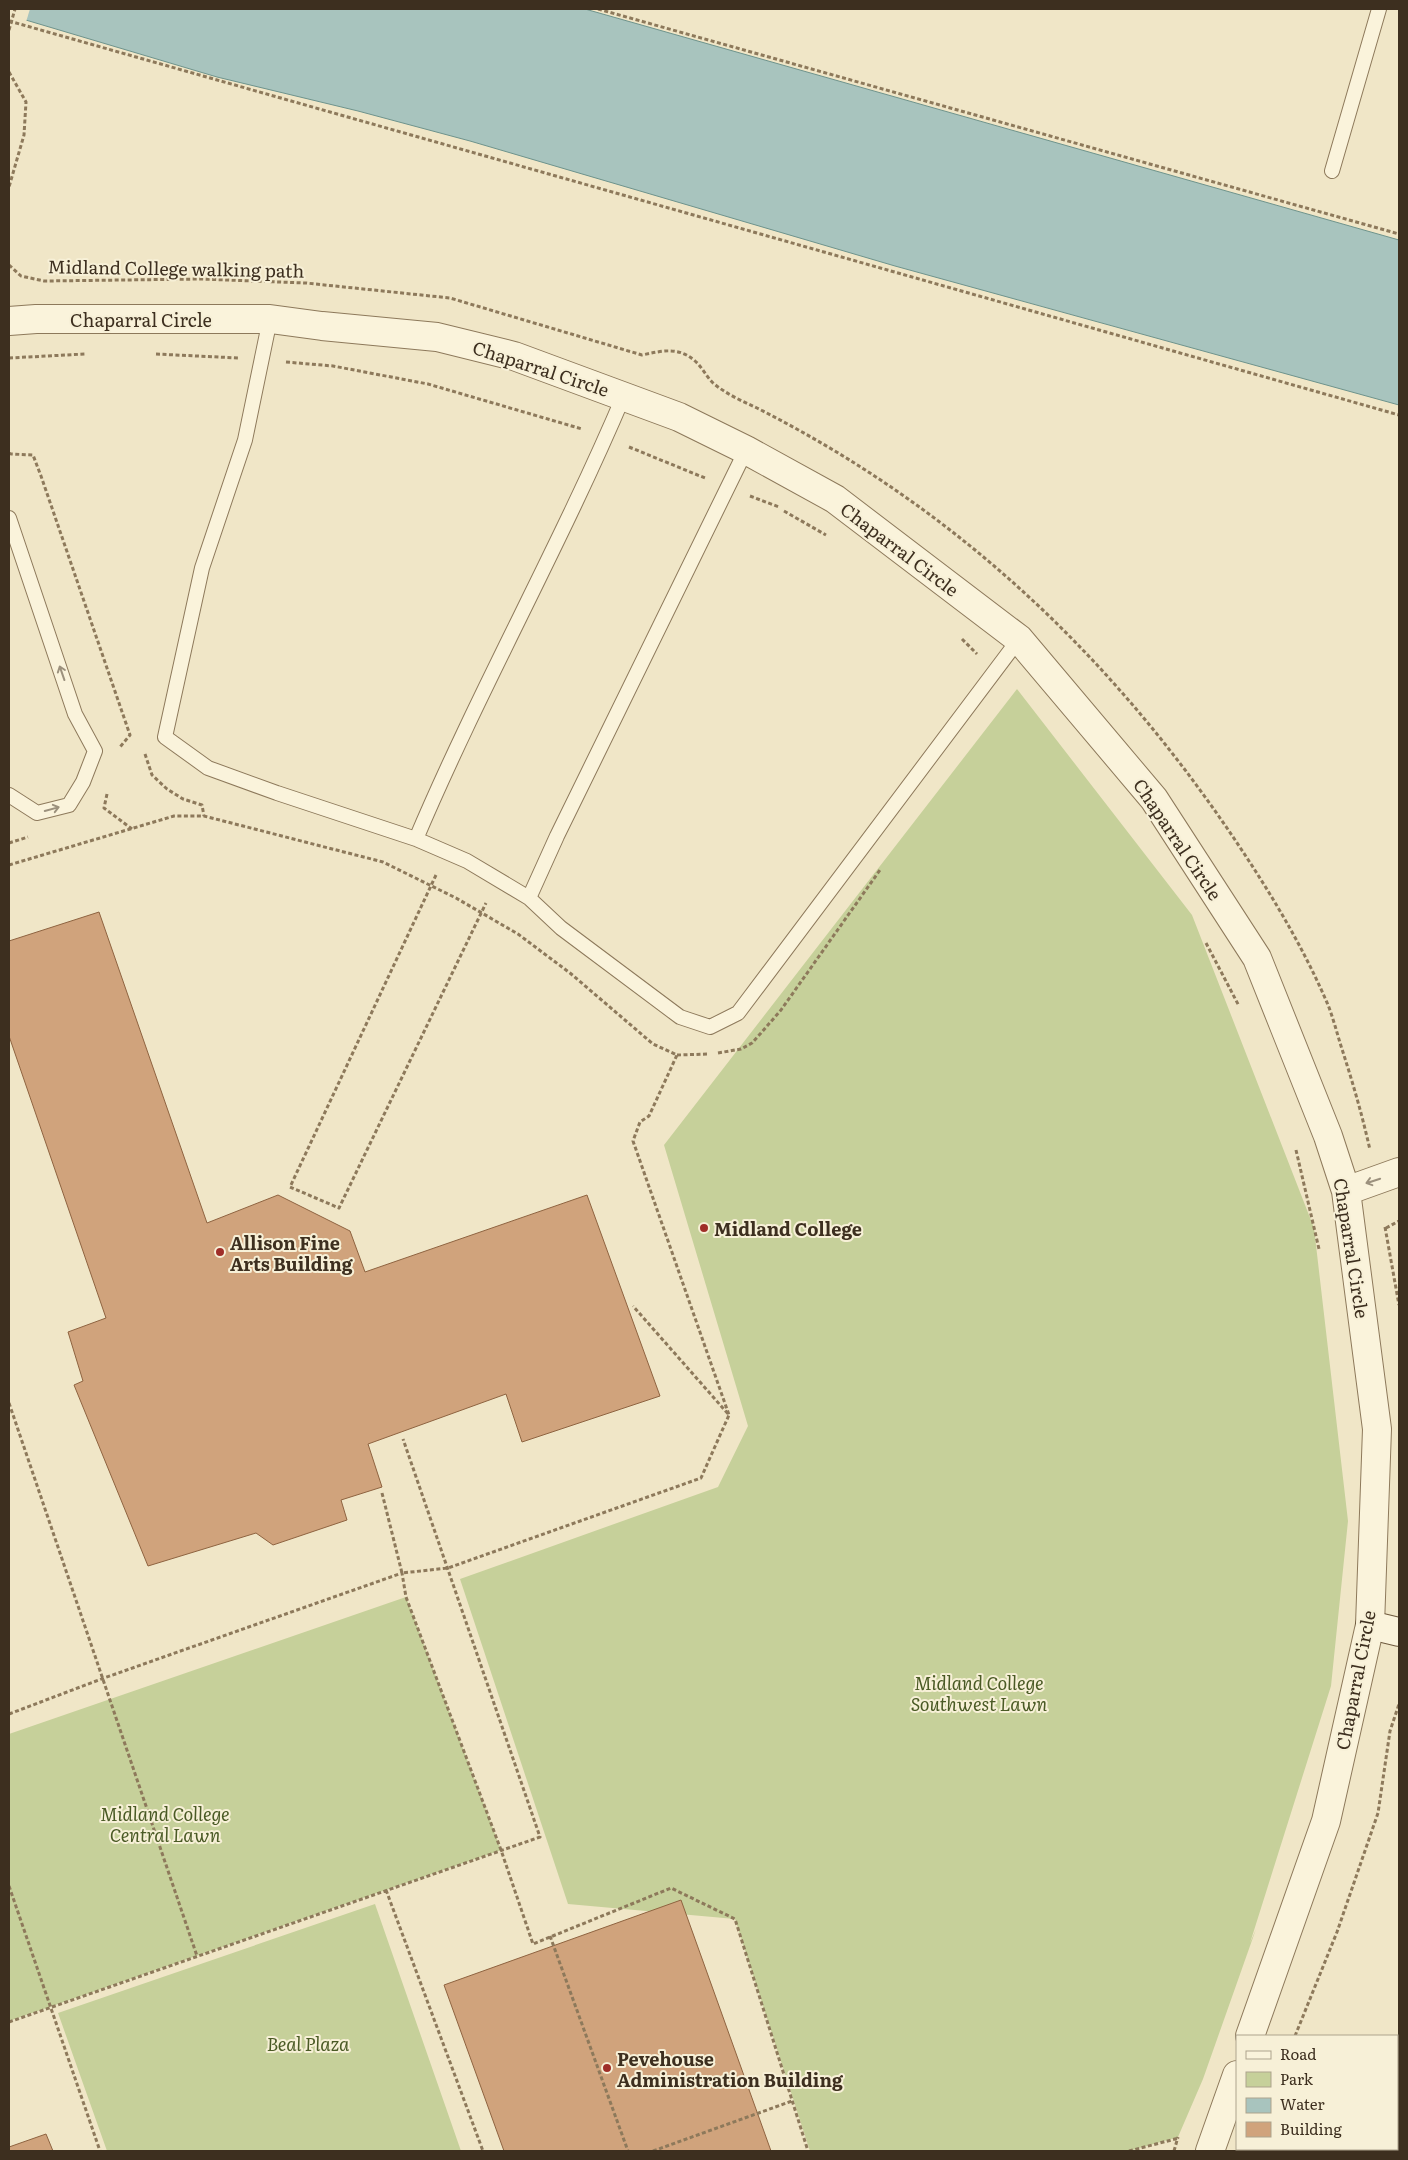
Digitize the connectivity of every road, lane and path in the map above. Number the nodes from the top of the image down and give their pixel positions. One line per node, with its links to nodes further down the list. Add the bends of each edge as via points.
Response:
1 (15, 9): 5 (path, bridge)
2 (598, 9): 9 (path)
3 (1379, 9): 7 (lane)
4 (9, 21): 18 (path)
5 (9, 30)
6 (9, 72): 8 (path, via 26,102 24,135)
7 (1332, 171)
8 (9, 187)
9 (1399, 234)
10 (9, 265): 46 (path, Midland College walking path, via 21,276 44,281 201,279 306,283 450,298 642,354 680,350 728,394 820,441 896,490 992,563 1061,625 1125,695 1203,793 1269,891 1326,999 1361,1110)
11 (270, 319): 12 (street, Chaparral Circle); 16 (lane); 17 (street, Chaparral Circle, via 437,337 514,356)
12 (9, 321)
13 (94, 353): 15 (path)
14 (152, 353): 16 (path)
15 (9, 358)
16 (261, 360): 19 (path, via 334,366 428,384); 36 (lane, via 245,440 202,568 165,737 208,768)
17 (624, 395): 19 (lane); 20 (street, Chaparral Circle, via 679,417)
18 (1399, 415)
19 (606, 438): 22 (path); 36 (lane)
20 (746, 450): 22 (lane); 26 (street, Chaparral Circle, via 835,500)
21 (9, 453): 28 (path, via 32,455)
22 (728, 487): 24 (path, via 778,507); 41 (lane)
23 (9, 518): 33 (lane, one-way to 23, via 37,813 69,805 83,782 95,751 76,714)
24 (827, 536)
25 (961, 638): 27 (path)
26 (1019, 639): 27 (lane); 47 (street, Chaparral Circle, via 1154,799 1257,958 1328,1136)
27 (993, 673): 41 (lane, via 738,1013 710,1027 680,1017 561,928)
28 (130, 734): 29 (path); 30 (path)
29 (139, 734)
30 (120, 748)
31 (144, 752): 34 (path, via 152,775 183,800 202,805)
32 (107, 792): 35 (path, via 104,808)
33 (9, 795)
34 (204, 816): 35 (path, via 174,816); 40 (path, via 383,862)
35 (132, 829): 38 (path)
36 (416, 839): 37 (lane)
37 (444, 851): 39 (lane); 40 (path)
38 (9, 865)
39 (500, 881): 41 (lane); 42 (path)
40 (432, 886): 42 (path); 42 (path, via 290,1187 339,1208)
41 (529, 898)
42 (480, 912): 54 (path, via 518,934 570,973 653,1044 677,1055 649,1116 640,1122 633,1141)
43 (1205, 941): 44 (path)
44 (1240, 1008)
45 (1295, 1142): 50 (path)
46 (1388, 1176): 47 (street, one-way to 47); 49 (path, Midland College walking path)
47 (1346, 1191): 59 (street, Chaparral Circle, via 1377,1429)
48 (1399, 1222): 49 (path)
49 (1386, 1228): 51 (path, Midland College walking path)
50 (1320, 1257)
51 (1399, 1305)
52 (632, 1306): 54 (path)
53 (9, 1403): 61 (path)
54 (729, 1415): 57 (path, via 701,1478)
55 (403, 1439): 57 (path)
56 (382, 1494): 58 (path)
57 (448, 1568): 58 (path); 64 (path, via 540,1837)
58 (402, 1573): 61 (path); 64 (path, via 406,1597)
59 (1370, 1626): 60 (street); 71 (street, Chaparral Circle, via 1326,1821)
60 (1399, 1632)
61 (104, 1678): 63 (path); 68 (path)
62 (1399, 1704): 72 (path, via 1390,1731 1378,1814 1338,1932)
63 (9, 1714)
64 (501, 1850): 66 (path); 67 (path, via 532,1944)
65 (9, 1886): 69 (path)
66 (386, 1890): 68 (path); 77 (path)
67 (550, 1936): 74 (path, via 671,1888 735,1919); 78 (path)
68 (197, 1956): 69 (path)
69 (50, 2007): 70 (path); 76 (path)
70 (9, 2022)
71 (1250, 2035)
72 (1294, 2035)
73 (1236, 2078): 82 (street)
74 (792, 2101): 79 (path); 80 (path)
75 (1182, 2129): 81 (path)
76 (100, 2151)
77 (483, 2151)
78 (628, 2151)
79 (653, 2151)
80 (808, 2151)
81 (1174, 2151)
82 (1210, 2151)

